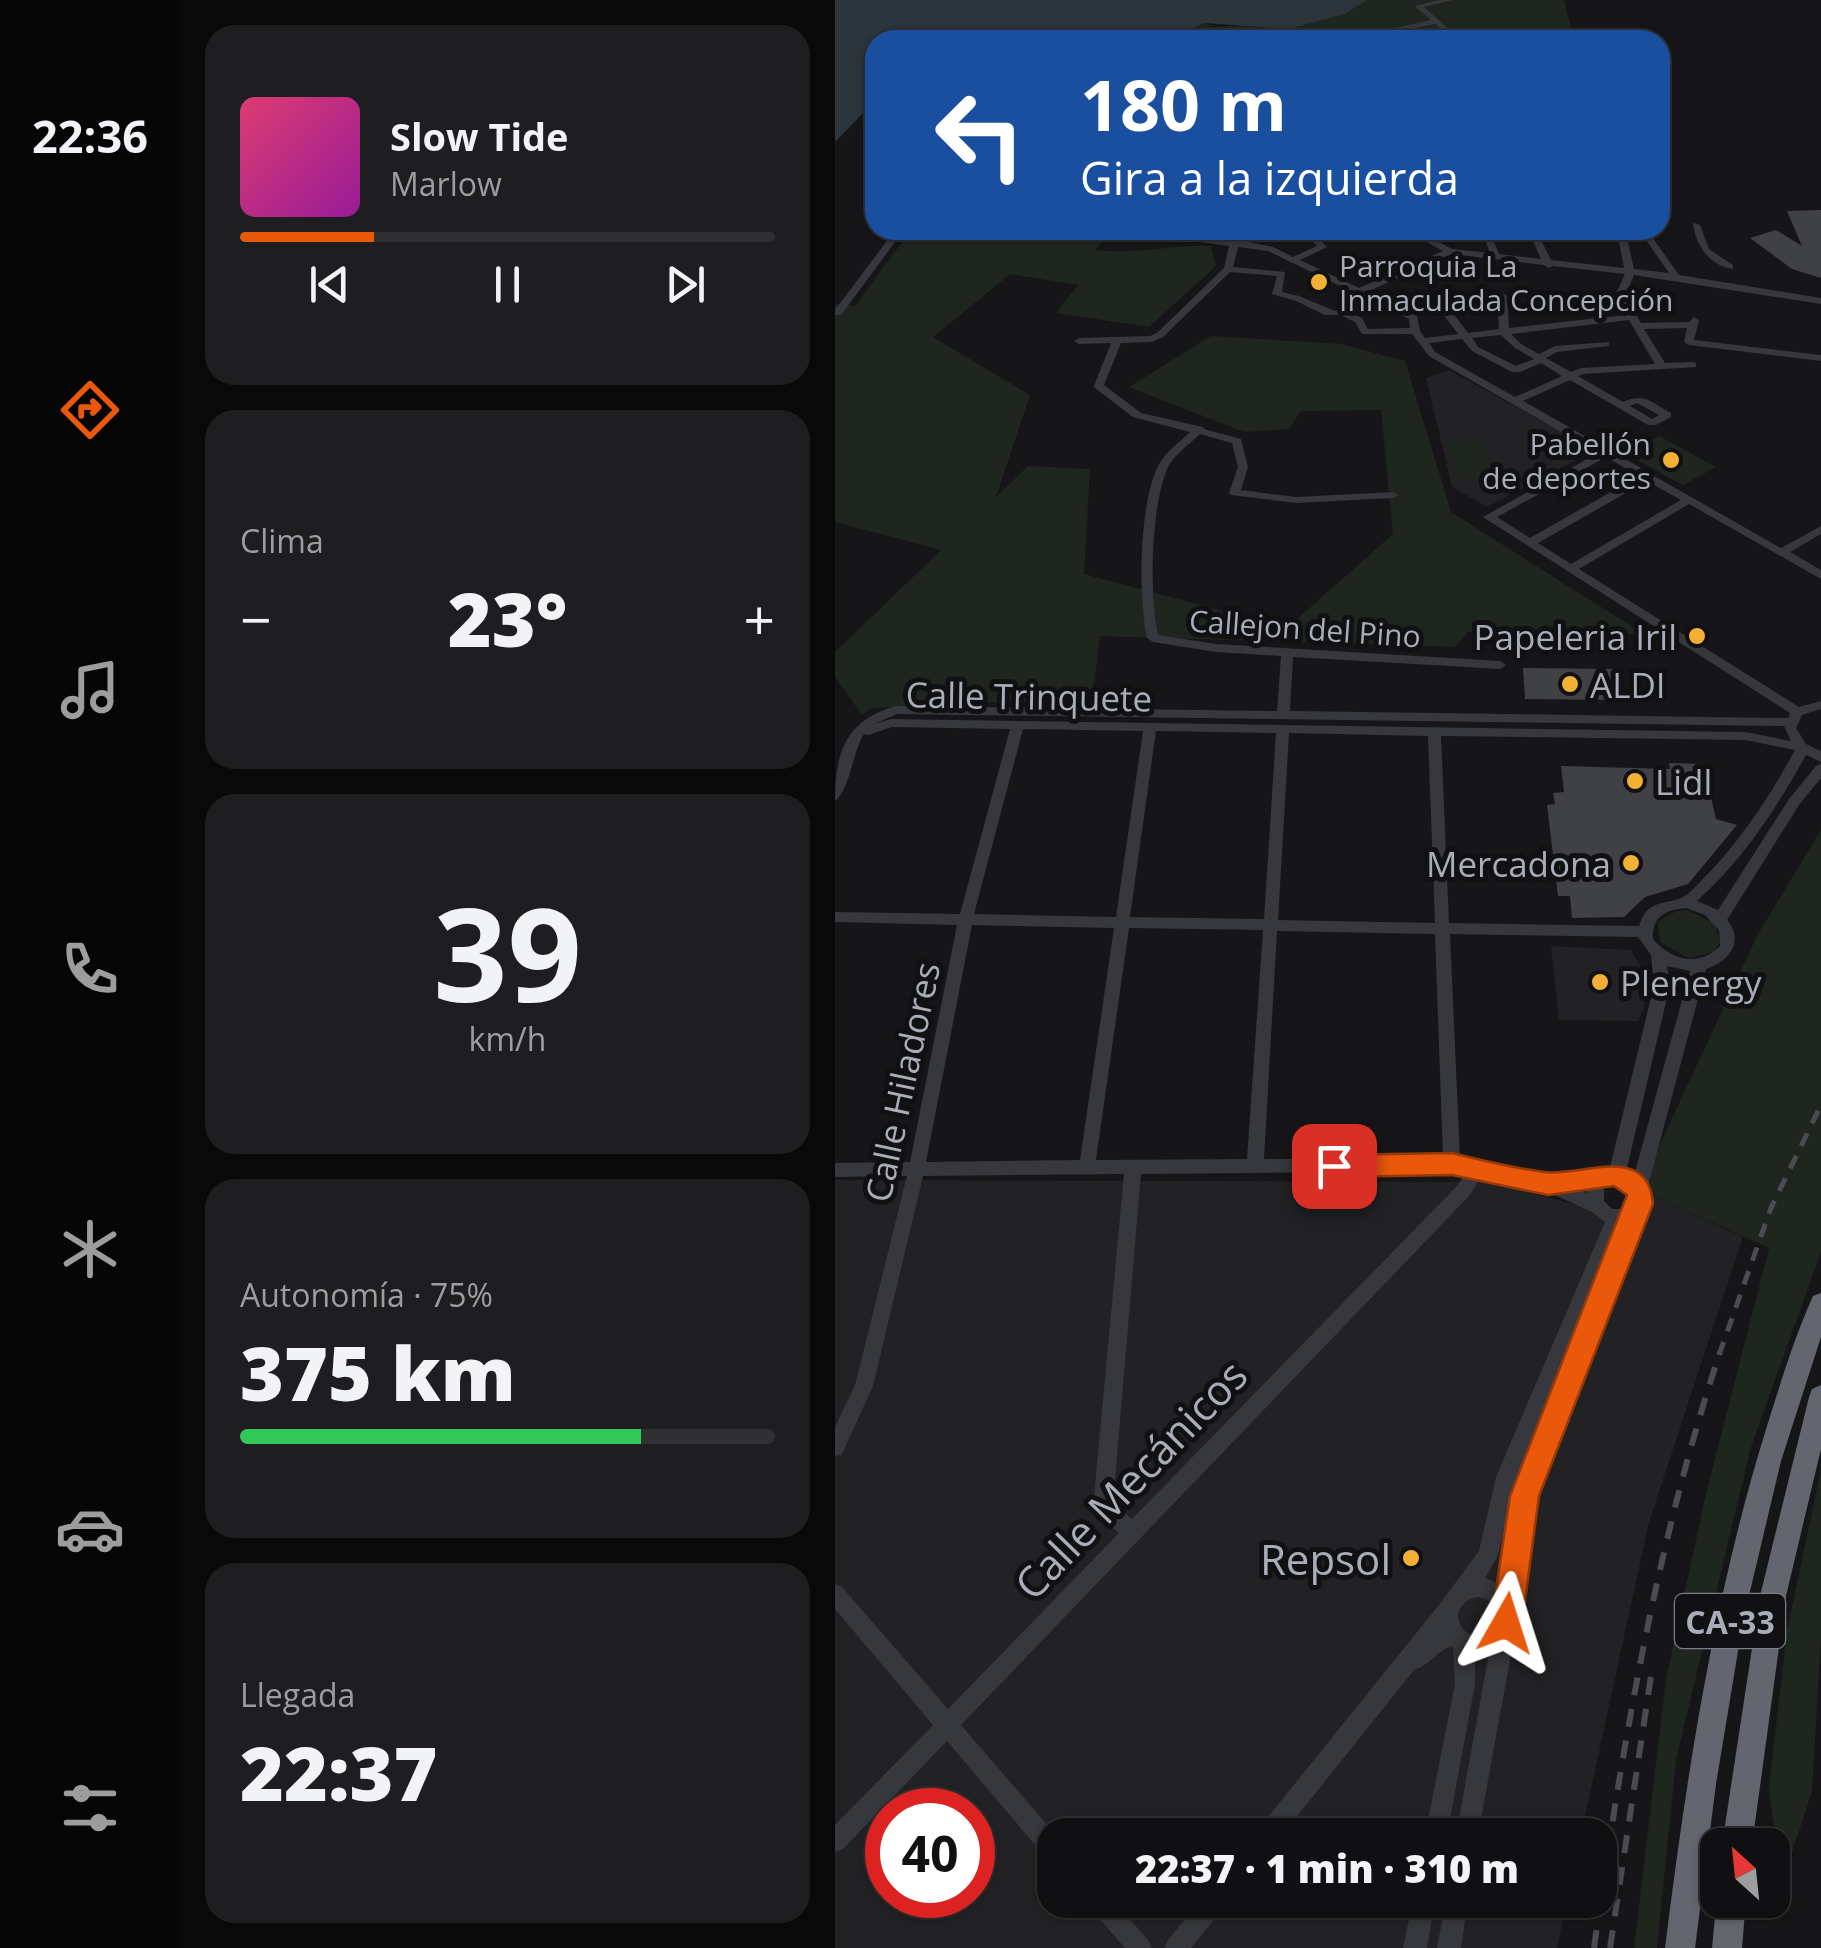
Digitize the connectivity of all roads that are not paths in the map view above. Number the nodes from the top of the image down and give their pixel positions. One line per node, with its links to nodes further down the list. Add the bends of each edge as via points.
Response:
1 (1450, 0): 2 (street)
2 (1435, 1): 3 (street, via 1419,6)
3 (1438, 21): 4 (street); 5 (street)
4 (1394, 30)
5 (1447, 30)
6 (1695, 225): 22 (street, via 1705,250)
7 (893, 240): 32 (street)
8 (1225, 240): 16 (street)
9 (1253, 240): 17 (street)
10 (1316, 240): 20 (street, via 1323,247)
11 (1427, 240): 18 (street)
12 (1489, 240): 19 (street)
13 (1538, 240): 21 (street)
14 (1623, 240): 24 (street)
15 (1650, 240): 25 (street)
16 (1235, 242): 17 (street); 23 (street)
17 (1249, 245): 20 (street)
18 (1449, 252): 19 (street); 26 (street)
19 (1497, 258): 21 (street)
20 (1295, 260): 26 (street)
21 (1549, 265): 24 (street)
22 (1730, 267)
23 (1227, 269): 33 (street, via 1282,274 1275,292 1284,298 1321,314); 39 (street, via 1160,335)
24 (1631, 274): 25 (street); 34 (street, via 1620,296)
25 (1676, 277): 29 (street)
26 (1361, 291): 28 (street)
27 (1503, 296): 30 (street)
28 (1374, 297): 33 (street); 37 (street, via 1413,318)
29 (1821, 301)
30 (1503, 309): 36 (street); 38 (street, via 1448,314)
31 (1671, 309): 35 (street)
32 (838, 313)
33 (1342, 313): 37 (street, via 1359,320 1365,332)
34 (1636, 322): 35 (street); 36 (street); 44 (street)
35 (1678, 326): 43 (street, via 1693,323 1689,342)
36 (1503, 332): 38 (street); 42 (street)
37 (1418, 336): 38 (street); 47 (street, via 1432,354)
38 (1465, 336): 42 (street, via 1516,370)
39 (1117, 340): 40 (street); 49 (street, via 1099,386 1137,415)
40 (1079, 341)
41 (1607, 344): 42 (street, via 1555,349)
42 (1539, 358): 46 (street)
43 (1821, 358)
44 (1661, 366): 45 (street); 46 (street)
45 (1692, 366)
46 (1568, 376): 47 (street); 48 (street)
47 (1517, 400): 50 (street)
48 (1622, 406)
49 (1199, 429): 52 (street, via 1237,441 1243,467 1235,493 1295,500); 59 (street, Callejon del Pino, via 1163,465 1154,496 1145,585 1151,635 1172,644)
50 (1608, 452): 51 (street); 55 (street, via 1489,518)
51 (1649, 476): 53 (street); 55 (street)
52 (1393, 496)
53 (1690, 499): 56 (street); 57 (street)
54 (1821, 529): 56 (street)
55 (1530, 543): 57 (street)
56 (1782, 552): 58 (street)
57 (1571, 570): 62 (street)
58 (1821, 575)
59 (1287, 651): 60 (street, Callejon del Pino); 63 (street)
60 (1500, 665)
61 (1821, 705): 62 (street, Calle Trinquete)
62 (1793, 717): 63 (street, Calle Trinquete); 68 (street, via 1791,734)
63 (1283, 723): 65 (street, Calle Trinquete); 66 (street, Calle Trinquete); 67 (street, Calle Trinquete, via 896,710 865,724); 77 (street)
64 (1018, 725): 65 (street, Calle Trinquete); 67 (street, Calle Trinquete, via 891,723); 74 (street, Calle Hiladores)
65 (1149, 727): 76 (street)
66 (1434, 730): 68 (street, Calle Trinquete, via 1745,736); 78 (street)
67 (852, 742): 71 (street)
68 (1802, 747): 69 (street, Calle Trinquete); 72 (street, via 1715,878)
69 (1821, 757)
70 (1821, 769): 75 (street)
71 (835, 796)
72 (1686, 903): 75 (street); 79 (street, via 1651,913)
73 (835, 917): 74 (street)
74 (966, 918): 76 (street); 83 (street, Calle Hiladores)
75 (1720, 918): 81 (street, via 1727,948)
76 (1125, 923): 77 (street); 84 (street)
77 (1271, 928): 78 (street); 86 (street)
78 (1443, 930): 79 (street); 82 (street)
79 (1644, 932): 80 (street)
80 (1658, 955): 81 (street); 89 (street, via 1662,984)
81 (1699, 966): 91 (street)
82 (1452, 1164): 86 (street); 87 (street)
83 (917, 1168): 84 (street); 88 (street); 95 (street, Calle Hiladores, via 864,1386)
84 (1087, 1168): 85 (street)
85 (1133, 1168): 86 (street); 96 (street, via 1103,1507)
86 (1255, 1168)
87 (1478, 1168): 90 (street); 96 (street, Calle Mecánicos, via 1463,1191)
88 (835, 1170)
89 (1609, 1176): 90 (street); 91 (street); 92 (street, via 1593,1195)
90 (1548, 1184): 92 (street)
91 (1638, 1199): 92 (street); 100 (street, via 1525,1496)
92 (1607, 1212): 97 (street, via 1505,1477 1488,1555)
93 (1821, 1304): 119 (highway, CA-33, via 1779,1423 1739,1581 1704,1766)
94 (1821, 1397): 107 (highway, CA-33, via 1773,1596)
95 (835, 1448)
96 (1131, 1531): 103 (street, Calle Mecánicos)
97 (1466, 1588): 99 (street); 100 (street, via 1492,1590)
98 (835, 1594): 103 (street)
99 (1450, 1608): 101 (street); 102 (street)
100 (1505, 1622): 101 (street, via 1481,1646); 106 (street)
101 (1460, 1638): 102 (street, via 1439,1640); 105 (street, via 1465,1684)
102 (1407, 1664): 104 (street)
103 (945, 1726): 108 (street); 109 (street, Calle Mecánicos)
104 (1282, 1818)
105 (1439, 1818)
106 (1470, 1818)
107 (1739, 1828)
108 (1037, 1831)
109 (835, 1841)
110 (1114, 1918): 115 (street)
111 (1200, 1918): 116 (street)
112 (1421, 1918): 117 (street)
113 (1454, 1918): 118 (street)
114 (1730, 1918): 120 (highway)
115 (1140, 1948)
116 (1176, 1948)
117 (1415, 1948)
118 (1449, 1948)
119 (1680, 1948)
120 (1727, 1948)

